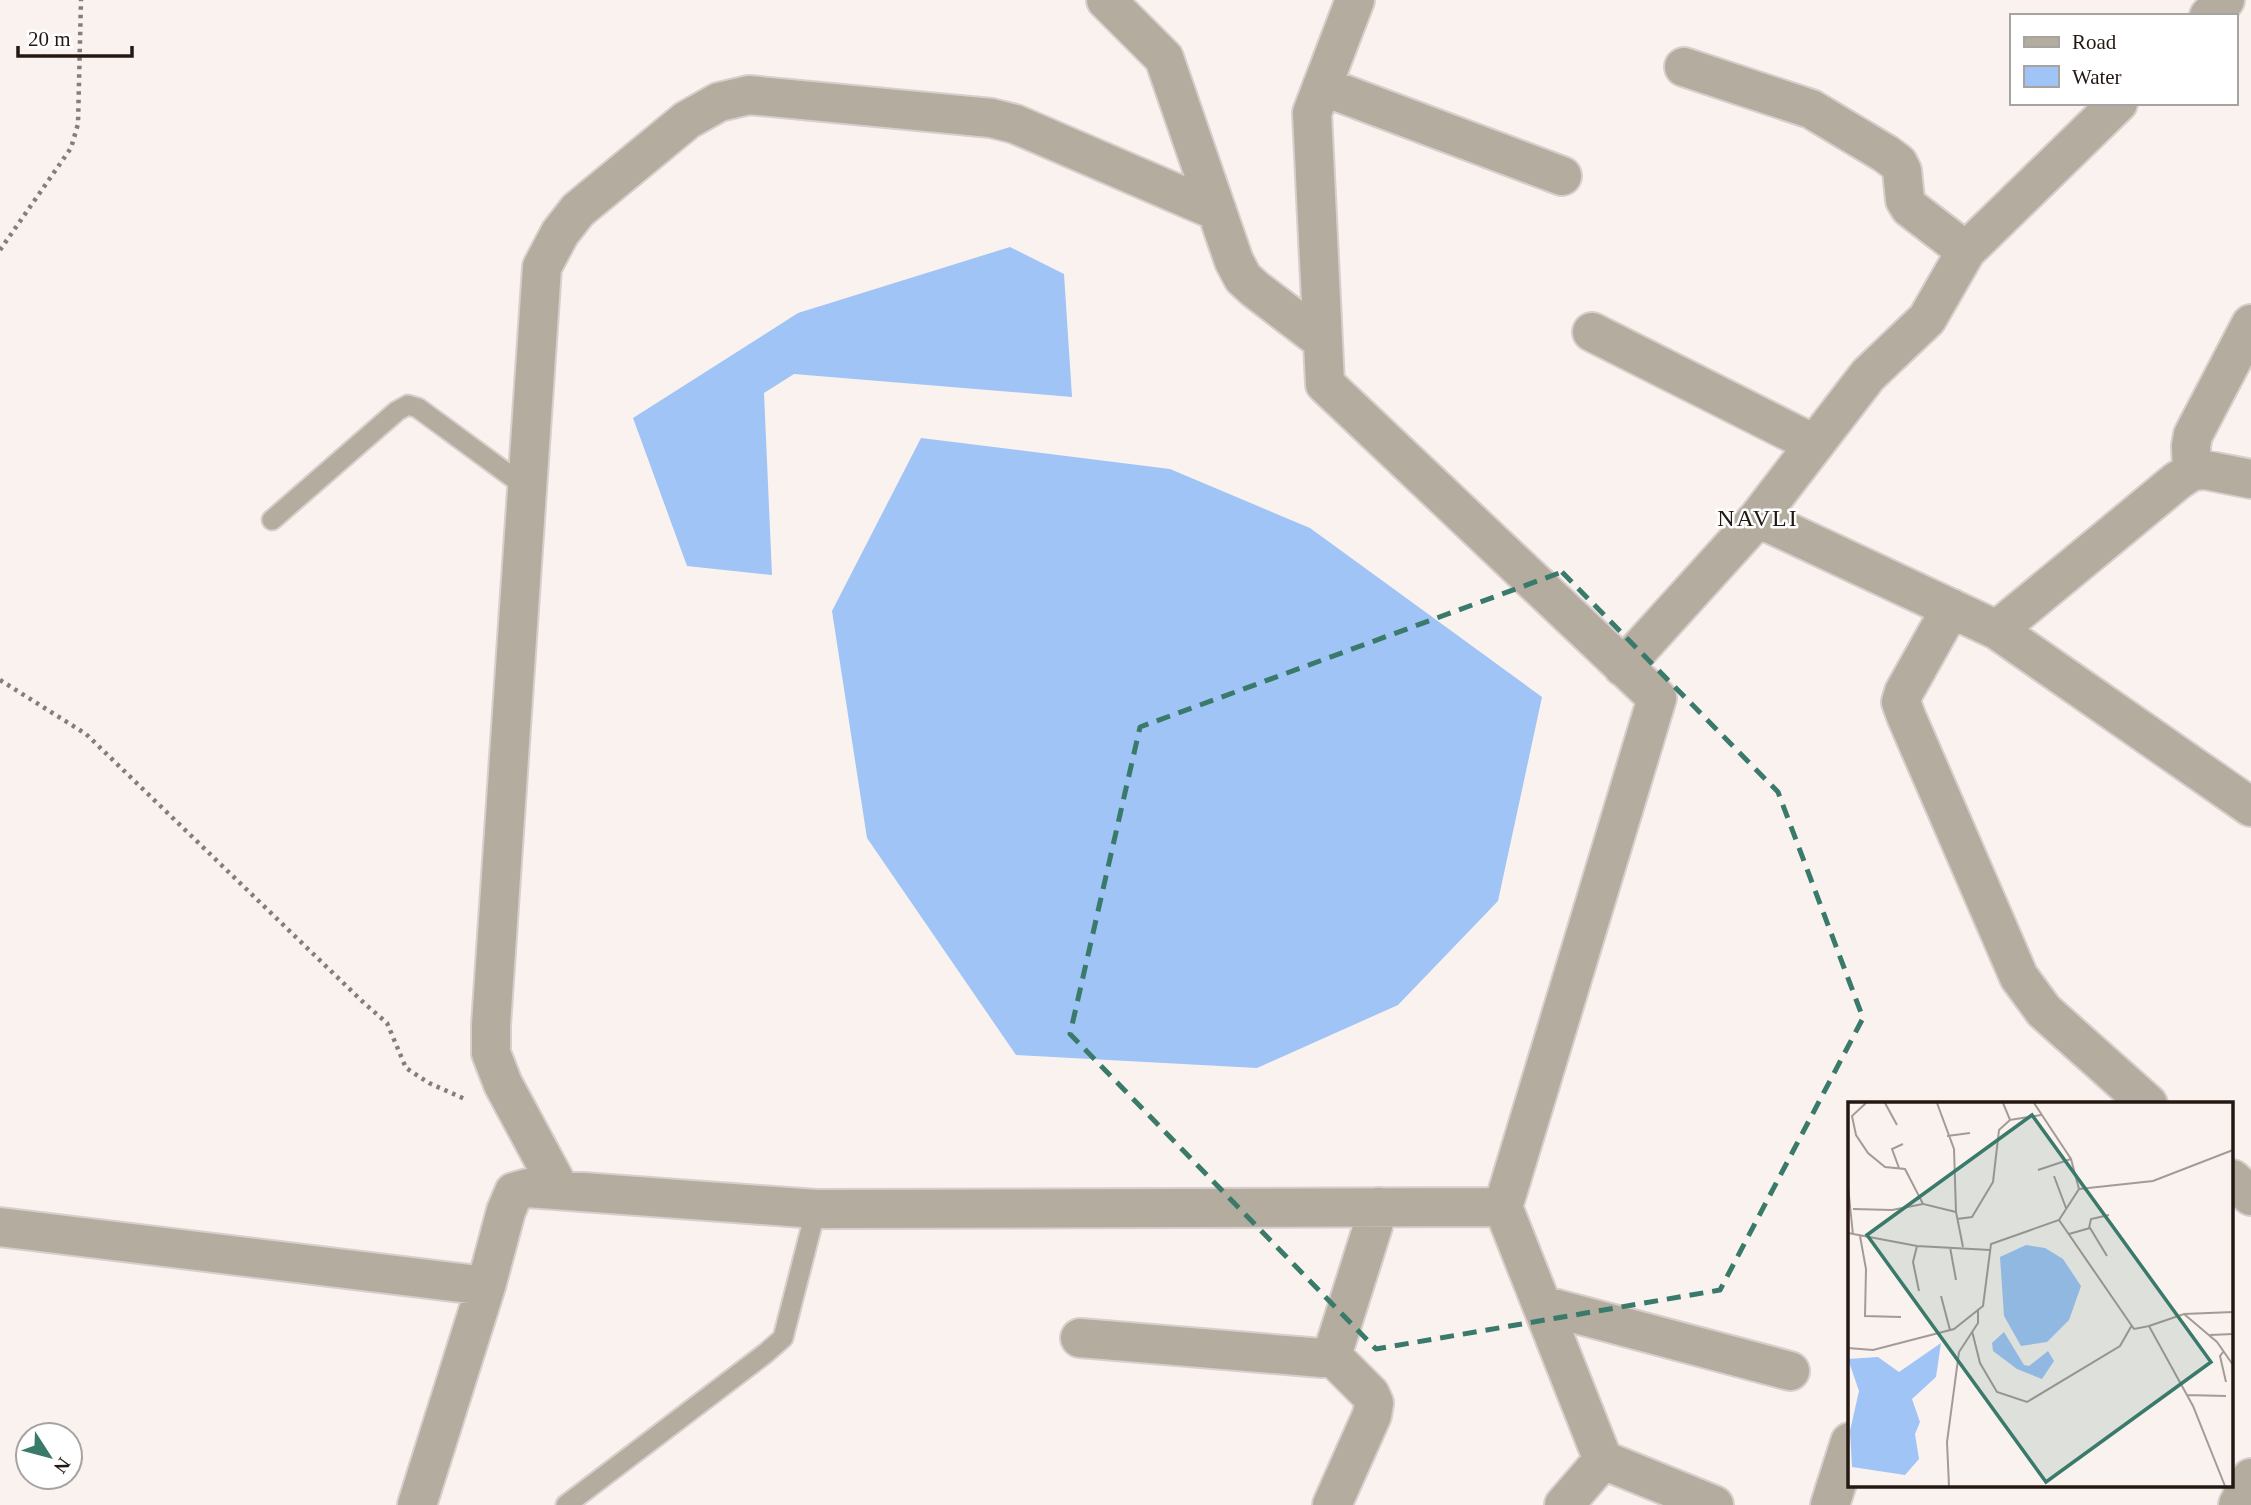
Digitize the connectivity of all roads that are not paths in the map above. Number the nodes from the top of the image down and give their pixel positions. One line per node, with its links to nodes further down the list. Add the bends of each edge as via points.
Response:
1 (1106, 0): 9 (street, via 1164,58)
2 (1355, 0): 6 (street)
3 (2225, 0): 4 (street)
4 (2211, 14)
5 (1684, 67): 10 (street, via 1811,109 1886,153 1902,172 1910,208)
6 (1322, 86): 8 (street); 13 (street, via 1312,113)
7 (2117, 105): 10 (street)
8 (1562, 176)
9 (1217, 211): 13 (street, via 1243,278); 17 (street, via 1015,124 991,118 749,95 719,102 687,120 578,210 559,233 542,267)
10 (1966, 251): 14 (street, via 1927,319 1868,375)
11 (2251, 324): 15 (street, via 2193,435)
12 (1592, 332): 14 (street)
13 (1323, 341): 22 (street, via 1325,384)
14 (1815, 444): 18 (street)
15 (2192, 471): 16 (street); 21 (street)
16 (2251, 478)
17 (527, 488): 19 (lane, via 408,405); 26 (street, via 491,1053)
18 (1758, 518): 20 (street); 22 (street)
19 (272, 520)
20 (1951, 608): 21 (street); 24 (street, via 1904,692 1903,709 2019,977 2044,1012)
21 (1997, 629): 23 (street)
22 (1623, 667): 29 (street, via 1657,698)
23 (2251, 807)
24 (2146, 1102)
25 (2234, 1181): 27 (street)
26 (560, 1190): 30 (street); 32 (street, via 514,1192)
27 (2251, 1196)
28 (1379, 1207): 29 (street); 30 (street); 35 (street)
29 (1503, 1207): 33 (street)
30 (816, 1209): 41 (lane, via 783,1338)
31 (0, 1227): 32 (street)
32 (486, 1286): 40 (street)
33 (1542, 1305): 36 (street); 38 (street)
34 (1080, 1338): 35 (street, via 1322,1358)
35 (1330, 1354): 42 (street, via 1374,1403)
36 (1790, 1371)
37 (1848, 1448): 45 (street)
38 (1603, 1460): 43 (street); 44 (street)
39 (2251, 1478): 46 (street)
40 (417, 1505)
41 (566, 1505)
42 (1332, 1505)
43 (1564, 1505)
44 (1714, 1505)
45 (1830, 1505)
46 (2238, 1505)

